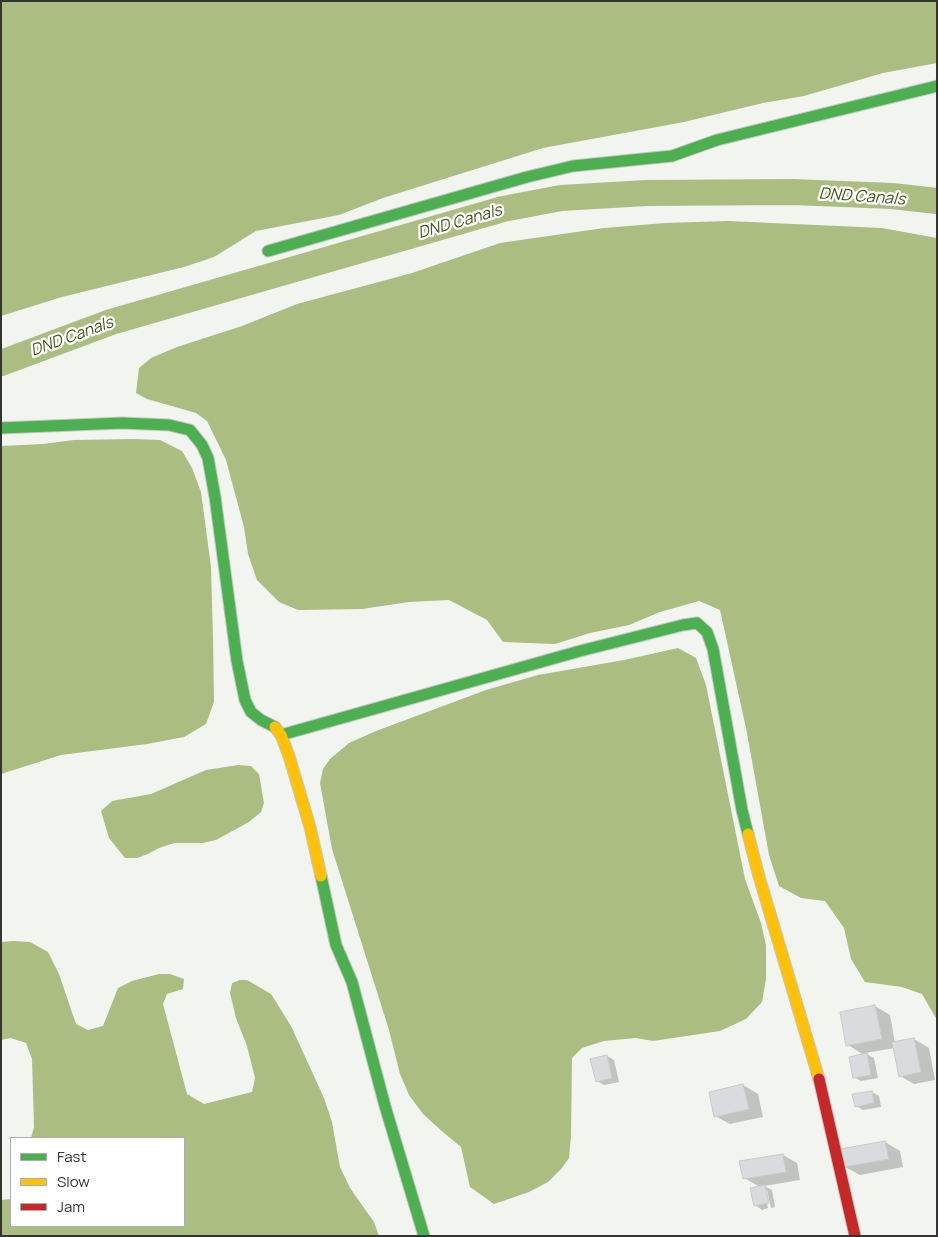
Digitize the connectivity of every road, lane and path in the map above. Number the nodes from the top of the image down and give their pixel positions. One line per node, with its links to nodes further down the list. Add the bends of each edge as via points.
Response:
1 (937, 86): 2 (street, via 717,140 672,156 573,166 527,177)
2 (268, 251)
3 (1, 428): 4 (street, via 122,423 169,425 190,430 208,458 245,700 251,712 274,725)
4 (281, 735): 5 (street, via 310,827 336,945 352,982 384,1106); 6 (street, via 697,623 707,632 713,649 742,810 816,1062)
5 (424, 1236)
6 (855, 1236)

